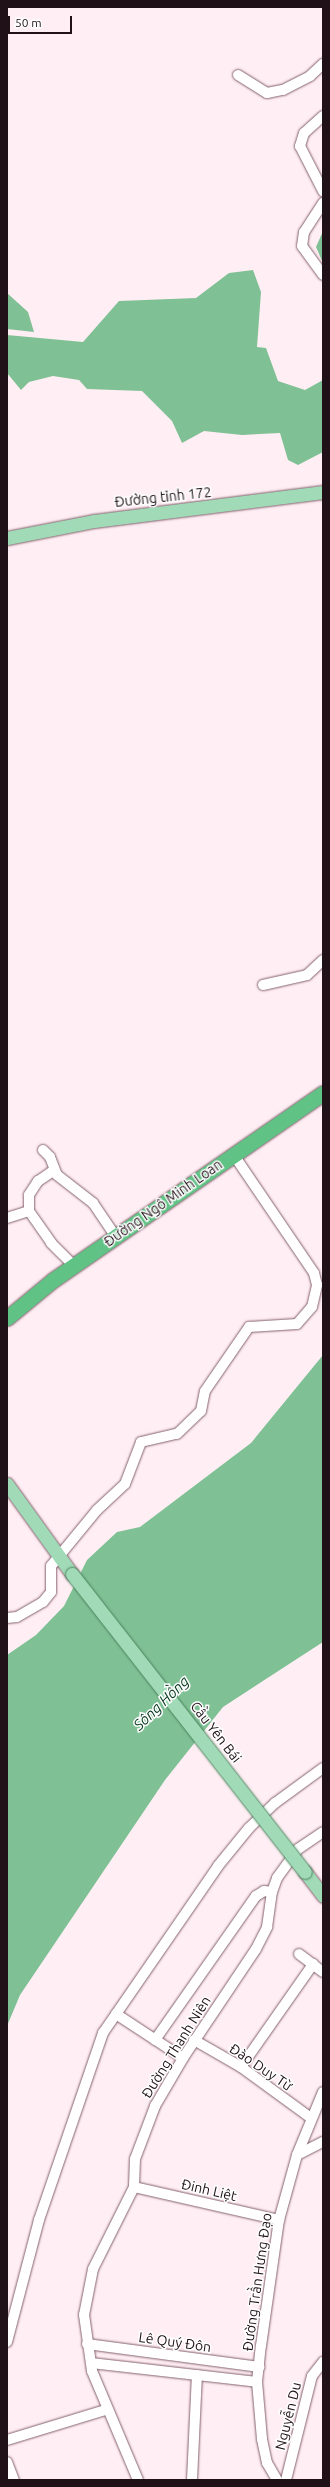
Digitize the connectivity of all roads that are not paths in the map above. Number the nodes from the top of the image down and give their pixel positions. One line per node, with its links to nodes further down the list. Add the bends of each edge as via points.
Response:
1 (323, 64): 2 (street, via 310,76 283,90 267,93)
2 (238, 75)
3 (323, 116): 4 (street, via 304,133 300,146)
4 (323, 191)
5 (323, 203): 6 (street, via 304,232 302,246)
6 (323, 275)
7 (323, 492): 8 (main road, Đường tỉnh 172, via 94,521)
8 (7, 538)
9 (323, 960): 10 (street, via 308,975)
10 (263, 985)
11 (323, 1093): 13 (highway, Đường Ngô Minh Loan)
12 (43, 1150): 14 (street, via 50,1157)
13 (233, 1154): 17 (highway, Đường Ngô Minh Loan); 21 (street, via 314,1273 317,1285 312,1307 297,1324 249,1327 205,1391 201,1411 177,1434 141,1442 125,1484)
14 (53, 1171): 15 (street, via 38,1181 29,1195); 17 (street, via 93,1203)
15 (29, 1211): 16 (street); 18 (street, via 51,1243)
16 (7, 1218)
17 (116, 1237): 18 (highway, Đường Ngô Minh Loan)
18 (74, 1266): 19 (highway, Đường Ngô Minh Loan)
19 (7, 1318)
20 (7, 1484): 21 (main road)
21 (59, 1555): 22 (street, via 51,1566 51,1592 43,1602 17,1617); 26 (main road, Cầu Yên Bái, bridge)
22 (7, 1618)
23 (323, 1768): 30 (street, via 275,1803 249,1828 218,1866)
24 (323, 1832): 25 (street, Đường Thanh Niên, via 298,1848)
25 (272, 1892): 31 (street, via 264,1891 256,1896); 32 (street, Đường Thanh Niên, via 267,1927 256,1949)
26 (323, 1896)
27 (299, 1954): 28 (street)
28 (313, 1964): 29 (street); 34 (street)
29 (323, 1972)
30 (116, 2014): 31 (street); 41 (street, via 103,2033 39,2220)
31 (155, 2040): 33 (street)
32 (194, 2040): 33 (street, Đường Thanh Niên); 34 (street, Đào Duy Từ)
33 (183, 2058): 39 (street, Đường Thanh Niên, via 156,2106 135,2160)
34 (241, 2068): 36 (street, Đào Duy Từ)
35 (323, 2092): 36 (street, Đường Trần Hưng Đạo)
36 (311, 2118): 38 (street, Đường Trần Hưng Đạo)
37 (323, 2142): 38 (street)
38 (297, 2155): 40 (street, Đường Trần Hưng Đạo)
39 (134, 2187): 40 (street, Đinh Liệt); 42 (street, Đường Thanh Niên, via 93,2269 84,2315)
40 (279, 2220): 45 (street, Đường Trần Hưng Đạo)
41 (7, 2342)
42 (87, 2344): 44 (street, Đường Thanh Niên); 45 (street, Lê Quý Đôn)
43 (323, 2362): 55 (street, Nguyễn Du, via 312,2376)
44 (91, 2363): 46 (street); 48 (street, Đường Thanh Niên)
45 (259, 2367): 47 (street, Đường Trần Hưng Đạo)
46 (197, 2376): 47 (street); 53 (street)
47 (257, 2382): 54 (street, Đường Trần Hưng Đạo, via 264,2452)
48 (105, 2410): 49 (street); 52 (street, Đường Thanh Niên)
49 (7, 2440)
50 (7, 2462): 51 (street)
51 (14, 2480)
52 (138, 2480)
53 (192, 2480)
54 (277, 2480)
55 (286, 2480)

